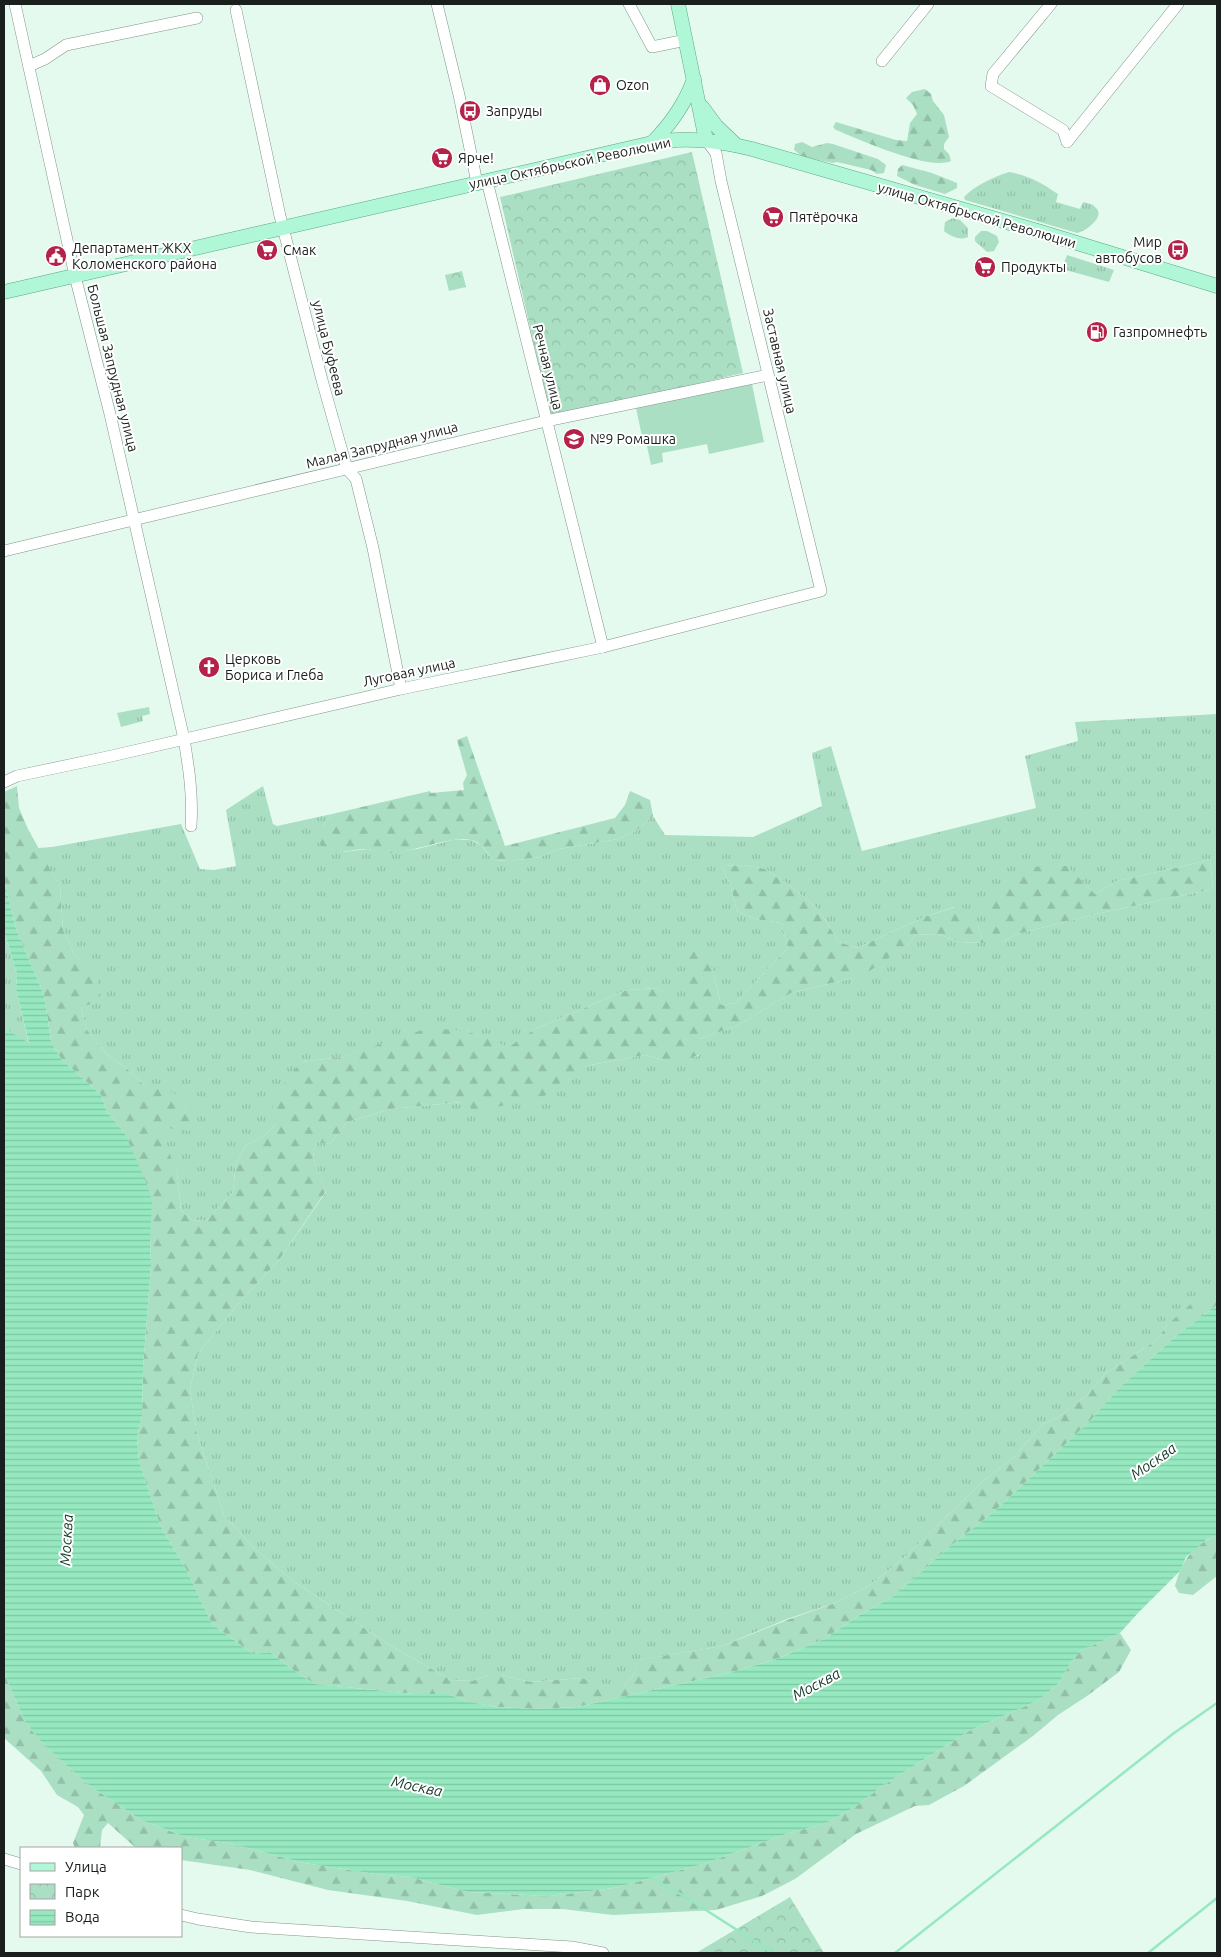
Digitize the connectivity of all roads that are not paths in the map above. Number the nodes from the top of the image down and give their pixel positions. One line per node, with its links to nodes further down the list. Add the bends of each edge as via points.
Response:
1 (16, 4): 12 (street, Большая Запрудная улица)
2 (437, 4): 18 (street, Речная улица)
3 (628, 4): 10 (street, via 652,46)
4 (678, 4): 10 (main road)
5 (928, 4): 11 (street)
6 (1051, 4): 7 (street, via 993,74 991,86 1055,124 1063,130 1067,142)
7 (1178, 4)
8 (236, 10): 19 (street, улица Буфеева)
9 (197, 18): 12 (street, via 66,45)
10 (686, 40): 13 (main road)
11 (882, 61)
12 (29, 66): 20 (street, Большая Запрудная улица)
13 (694, 78): 14 (main road); 16 (main road, via 671,124)
14 (698, 100): 15 (main road); 17 (main road, via 711,120)
15 (706, 140): 16 (main road, улица Октябрьской Революции); 17 (main road, улица Октябрьской Революции); 23 (street, Заставная улица, via 716,153)
16 (652, 143): 18 (main road, улица Октябрьской Революции)
17 (736, 145): 21 (main road, улица Октябрьской Революции)
18 (482, 182): 19 (main road, улица Октябрьской Революции); 24 (street, Речная улица)
19 (284, 228): 20 (main road, улица Октябрьской Революции); 25 (street, улица Буфеева)
20 (75, 276): 22 (main road, улица Октябрьской Революции); 26 (street, Большая Запрудная улица)
21 (1217, 286)
22 (4, 292)
23 (768, 375): 24 (street, Малая Запрудная улица); 28 (street, Заставная улица)
24 (546, 421): 25 (street, Малая Запрудная улица); 29 (street, Речная улица)
25 (347, 470): 26 (street, Малая Запрудная улица); 30 (street, улица Буфеева, via 356,479)
26 (133, 520): 27 (street, Малая Запрудная улица); 31 (street, Большая Запрудная улица)
27 (4, 550)
28 (821, 591): 29 (street, Луговая улица)
29 (603, 647): 30 (street, Луговая улица)
30 (401, 689): 31 (street, Луговая улица)
31 (184, 739): 32 (street, Луговая улица, via 17,776); 33 (street, Большая Запрудная улица, via 191,784)
32 (4, 782)
33 (192, 826)
34 (4, 1858): 35 (street)
35 (20, 1864)
36 (182, 1915): 37 (street, via 251,1927 572,1948)
37 (603, 1953)

